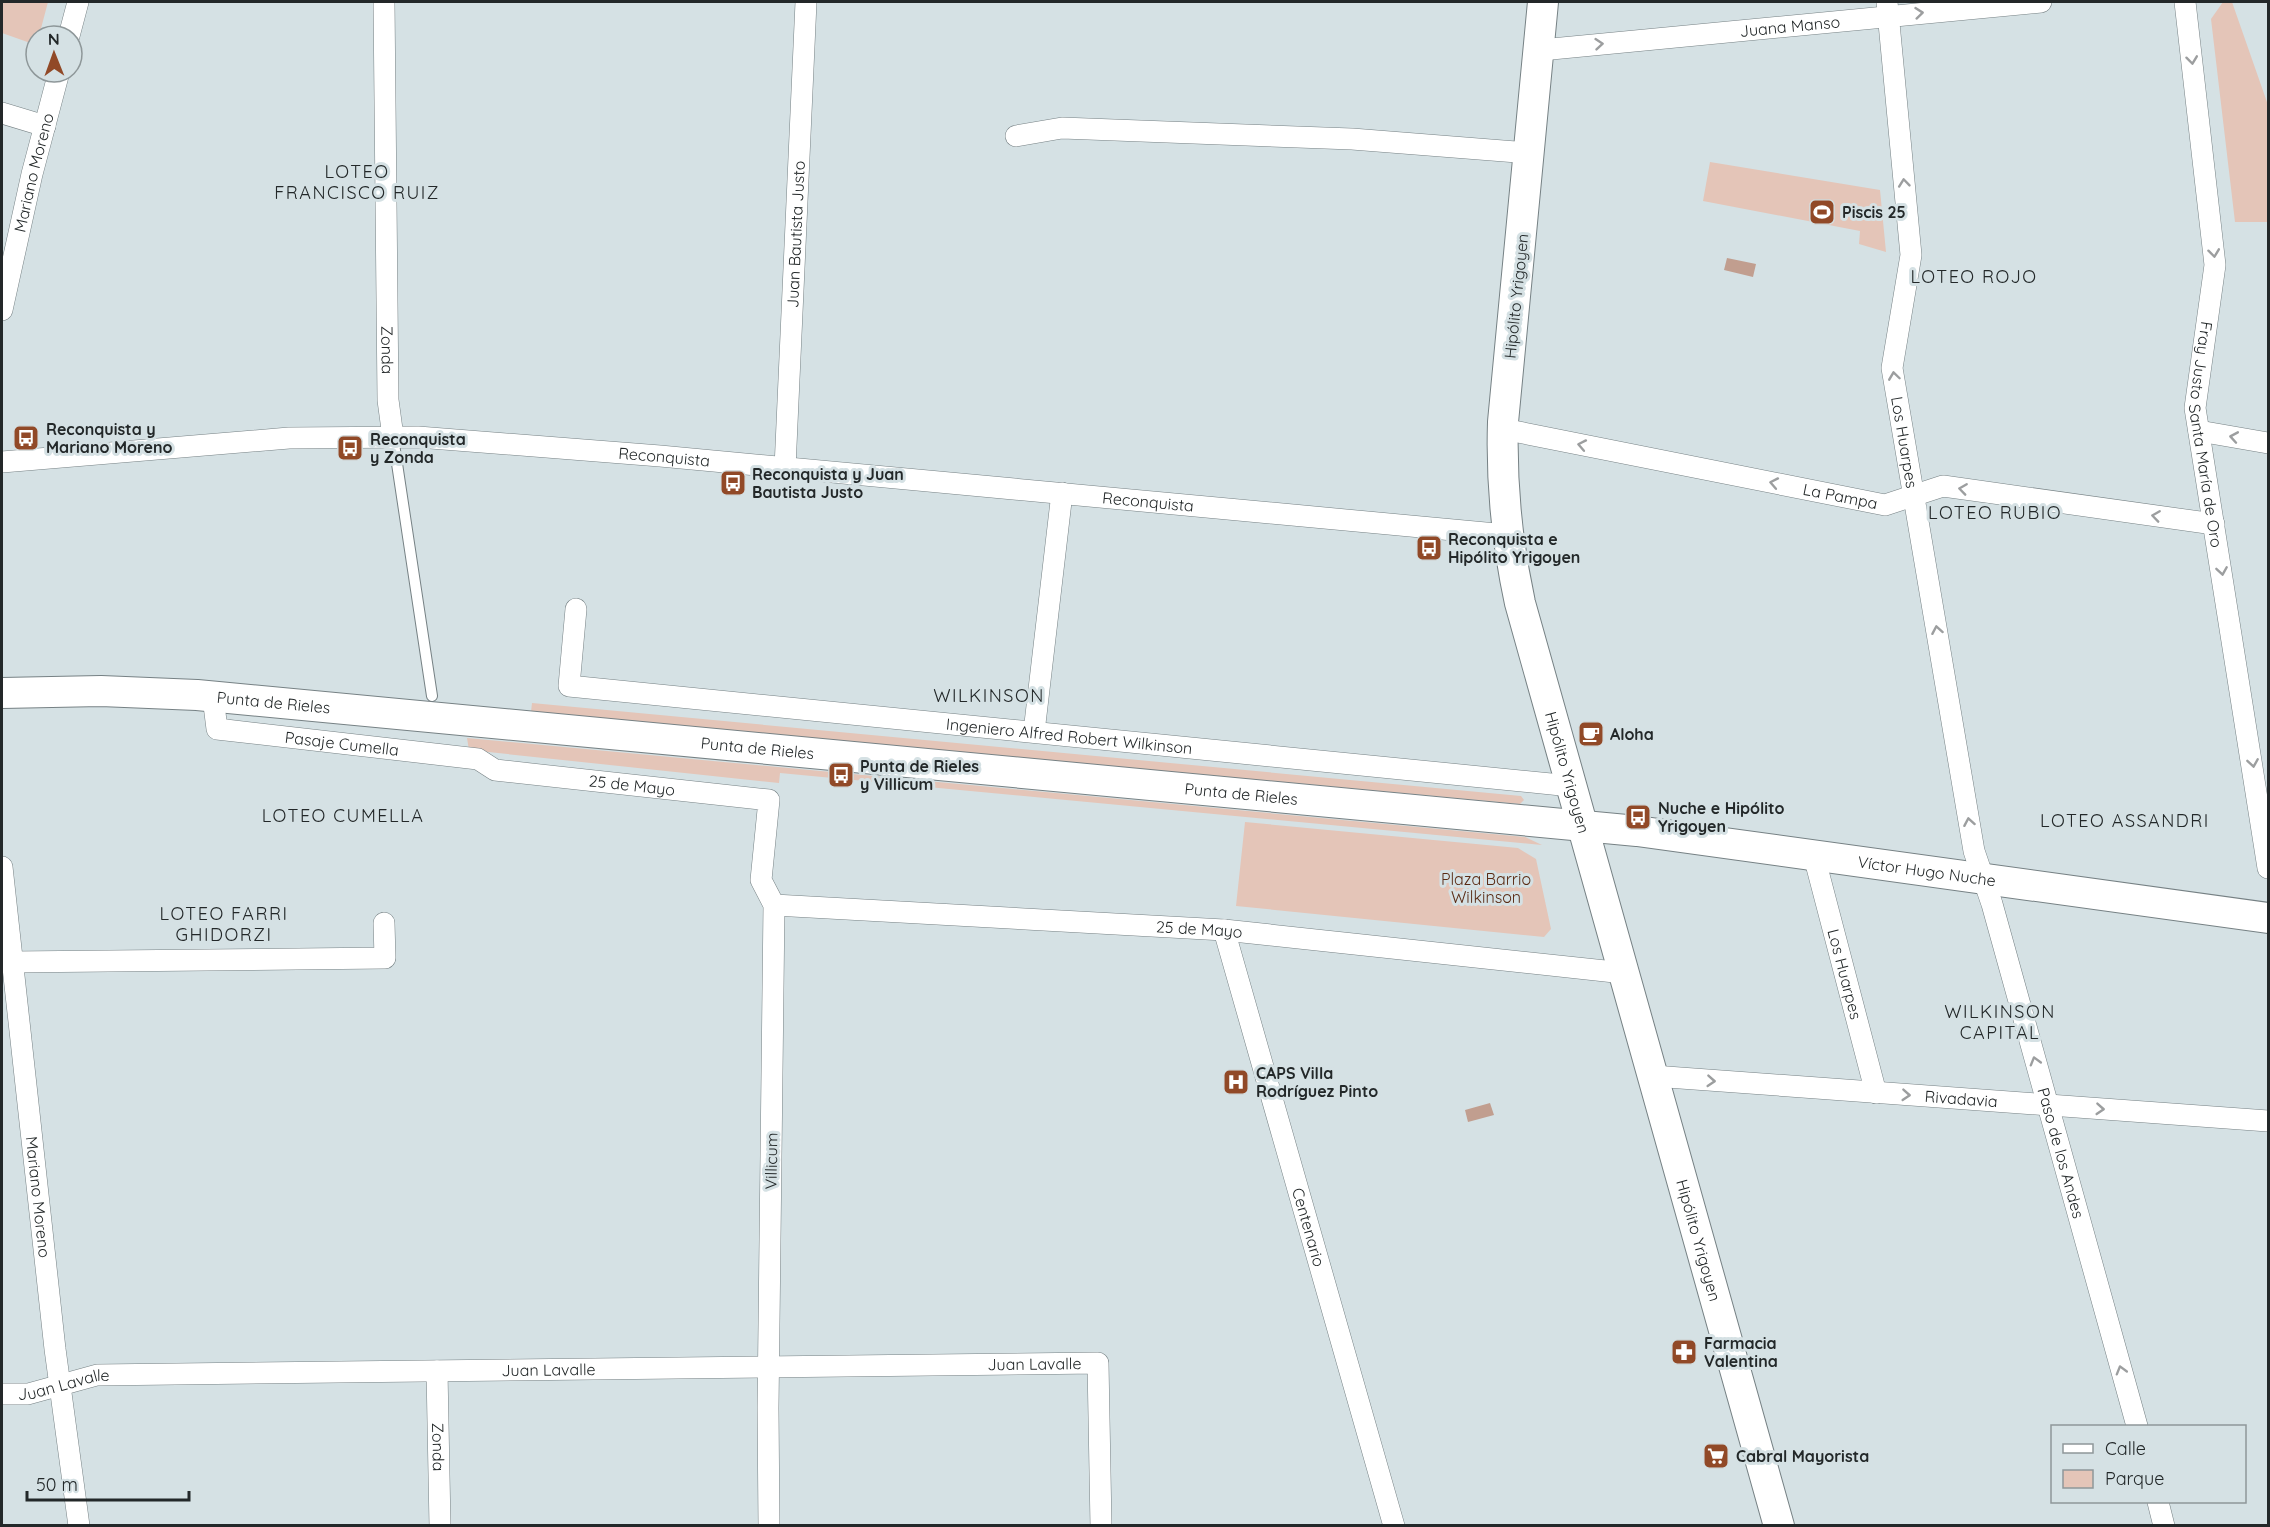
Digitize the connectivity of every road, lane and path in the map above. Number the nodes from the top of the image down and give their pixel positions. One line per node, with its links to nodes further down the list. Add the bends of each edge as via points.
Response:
1 (78, 2): 8 (street)
2 (384, 2): 18 (street, Zonda, via 388,400)
3 (806, 2): 21 (street, Juan Bautista Justo)
4 (1544, 2): 9 (street, Hipólito Yrigoyen)
5 (2041, 2): 7 (street, Juana Manso, one-way to 5)
6 (2185, 2): 17 (street, Fray Justo Santa María de Oro, one-way to 17, via 2215,265 2195,408)
7 (1887, 9): 9 (street, Juana Manso, one-way to 7); 23 (street, Los Huarpes, one-way to 7, via 1892,368 1911,255)
8 (72, 24)
9 (1541, 50): 14 (street, Hipólito Yrigoyen)
10 (56, 84): 12 (street, Mariano Moreno)
11 (2, 113): 12 (street)
12 (45, 126): 15 (street, Mariano Moreno)
13 (1016, 136): 14 (street, via 1073,128 1352,139)
14 (1530, 153): 16 (street, Hipólito Yrigoyen)
15 (2, 310)
16 (1503, 429): 23 (street, La Pampa, one-way to 16, via 1885,505); 25 (street, Hipólito Yrigoyen)
17 (2199, 430): 19 (street, one-way to 17); 24 (street, Fray Justo Santa María de Oro)
18 (393, 437): 20 (street, Reconquista, via 288,438); 21 (street, Reconquista); 28 (lane, Zonda)
19 (2268, 443)
20 (2, 462)
21 (785, 468): 22 (street, Reconquista)
22 (1062, 493): 25 (street, Reconquista); 30 (street)
23 (1914, 496): 24 (street, La Pampa, one-way to 23, via 1943,486); 38 (street, Los Huarpes, one-way to 23, via 1974,851)
24 (2214, 524): 37 (street, Fray Justo Santa María de Oro, one-way to 37)
25 (1507, 535): 32 (street, Hipólito Yrigoyen, via 1520,603)
26 (576, 609): 30 (street, Ingeniero Alfred Robert Wilkinson, via 569,686)
27 (2, 693): 29 (street, Punta de Rieles)
28 (432, 696)
29 (213, 697): 31 (street, Pasaje Cumella, via 217,729 478,759); 34 (street, Punta de Rieles)
30 (1034, 732): 32 (street, Ingeniero Alfred Robert Wilkinson)
31 (495, 770): 33 (street, 25 de Mayo)
32 (1571, 786): 34 (street, Hipólito Yrigoyen)
33 (769, 800): 39 (street, Villicum, via 761,880)
34 (1582, 826): 35 (street, Víctor Hugo Nuche); 44 (street, Hipólito Yrigoyen)
35 (1814, 856): 38 (street, Víctor Hugo Nuche); 46 (street, Los Huarpes)
36 (2, 867): 43 (street, Mariano Moreno)
37 (2268, 868)
38 (1983, 879): 40 (street, Víctor Hugo Nuche); 47 (street, Paso de los Andes, one-way to 38)
39 (774, 905): 42 (street, 25 de Mayo); 49 (street, Villicum)
40 (2268, 918)
41 (384, 923): 43 (street, via 385,958)
42 (1224, 930): 44 (street, 25 de Mayo); 59 (street, Centenario)
43 (12, 962): 51 (street, Mariano Moreno)
44 (1624, 973): 45 (street, Hipólito Yrigoyen)
45 (1653, 1077): 46 (street, Rivadavia, one-way to 46); 60 (street, Hipólito Yrigoyen)
46 (1876, 1093): 47 (street, Rivadavia, one-way to 47)
47 (2048, 1105): 48 (street, Rivadavia, one-way to 48); 53 (street, Paso de los Andes, one-way to 47)
48 (2268, 1121)
49 (768, 1367): 50 (street, Juan Lavalle); 57 (street, Villicum); 58 (street, Juan Lavalle, via 1098,1363)
50 (437, 1371): 51 (street, Juan Lavalle, via 97,1375); 56 (street, Zonda)
51 (60, 1385): 52 (street, Juan Lavalle, via 28,1394); 55 (street, Mariano Moreno)
52 (2, 1394)
53 (2137, 1425)
54 (2158, 1503): 61 (street)
55 (79, 1526)
56 (440, 1526)
57 (769, 1526)
58 (1101, 1526)
59 (1394, 1526)
60 (1779, 1526)
61 (2164, 1526)

